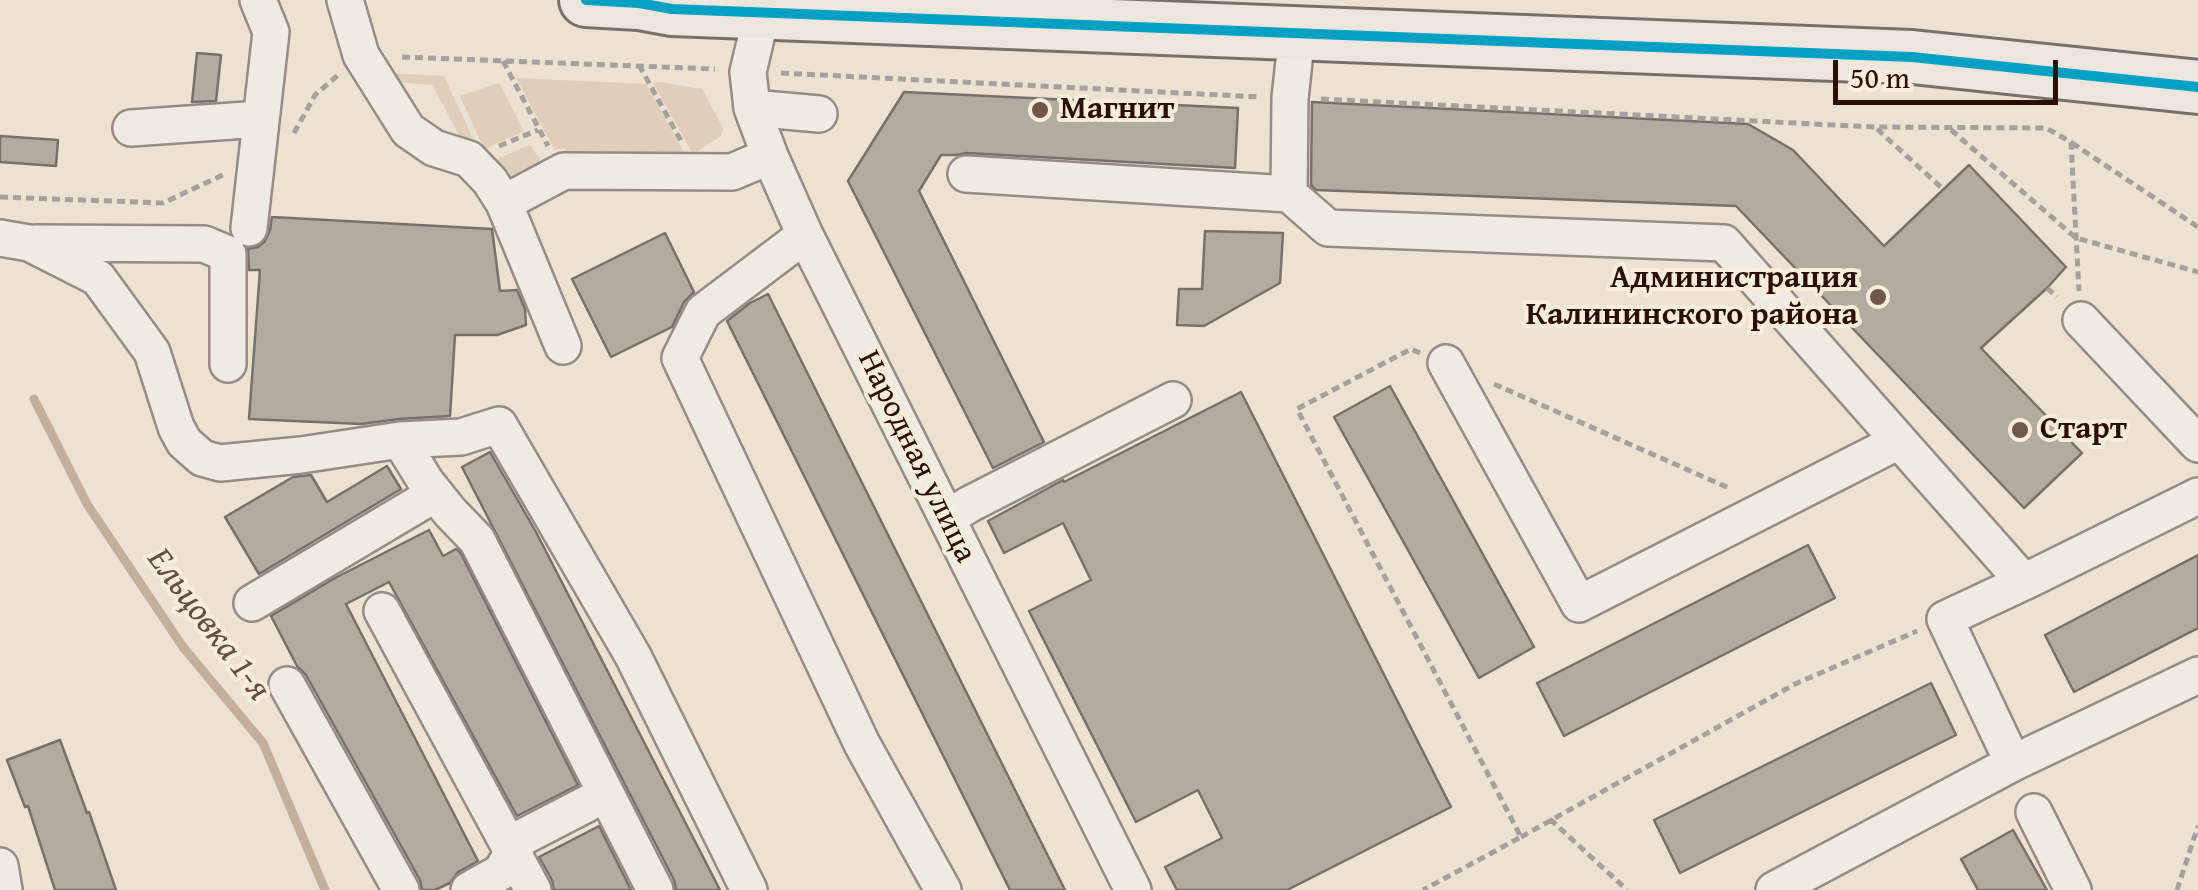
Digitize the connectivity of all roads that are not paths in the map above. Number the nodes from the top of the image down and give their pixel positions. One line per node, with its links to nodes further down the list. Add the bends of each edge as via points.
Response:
1 (258, 0): 11 (street, via 271,32)
2 (345, 0): 16 (street, via 361,55 408,130 434,148 469,159)
3 (586, 0): 4 (highway)
4 (676, 4): 5 (highway)
5 (764, 6): 6 (highway); 9 (street, Народная улица, via 748,72)
6 (823, 7): 7 (highway)
7 (1298, 34): 8 (highway, via 1912,57); 15 (street)
8 (2198, 87)
9 (752, 108): 10 (street); 13 (street, Народная улица)
10 (819, 114)
11 (262, 119): 12 (street); 17 (street)
12 (131, 128)
13 (770, 156): 16 (street, via 732,172 564,171); 18 (street, Народная улица)
14 (966, 174): 15 (street)
15 (1289, 194): 26 (street, via 1328,228 1724,244)
16 (504, 203): 21 (street)
17 (249, 228)
18 (806, 235): 30 (street, Народная улица); 48 (street, via 703,312 680,358 862,744)
19 (14, 240): 23 (street, via 204,244 228,254); 25 (street, via 98,278 152,352 176,427 202,458 220,464)
20 (2081, 320): 27 (street)
21 (563, 346)
22 (1446, 363): 26 (street, via 1579,604)
23 (228, 364)
24 (1172, 400): 30 (street)
25 (400, 440): 28 (street); 47 (street, via 462,437 499,425 633,656)
26 (1899, 441): 31 (street)
27 (2198, 444)
28 (435, 494): 32 (street); 37 (street, via 477,540)
29 (2198, 496): 31 (street)
30 (947, 518): 49 (street, Народная улица)
31 (2024, 582): 36 (street, via 1944,619)
32 (252, 603)
33 (382, 611): 39 (street)
34 (2198, 676): 36 (street)
35 (287, 685): 43 (street)
36 (2013, 763): 41 (street)
37 (606, 794): 39 (street, via 521,838); 46 (street)
38 (2034, 812): 50 (street)
39 (513, 852): 44 (street, via 501,872); 45 (street)
40 (0, 866): 42 (street)
41 (1788, 887)
42 (4, 890)
43 (402, 890)
44 (469, 890)
45 (533, 890)
46 (655, 890)
47 (749, 890)
48 (942, 890)
49 (1133, 890)
50 (2072, 890)

